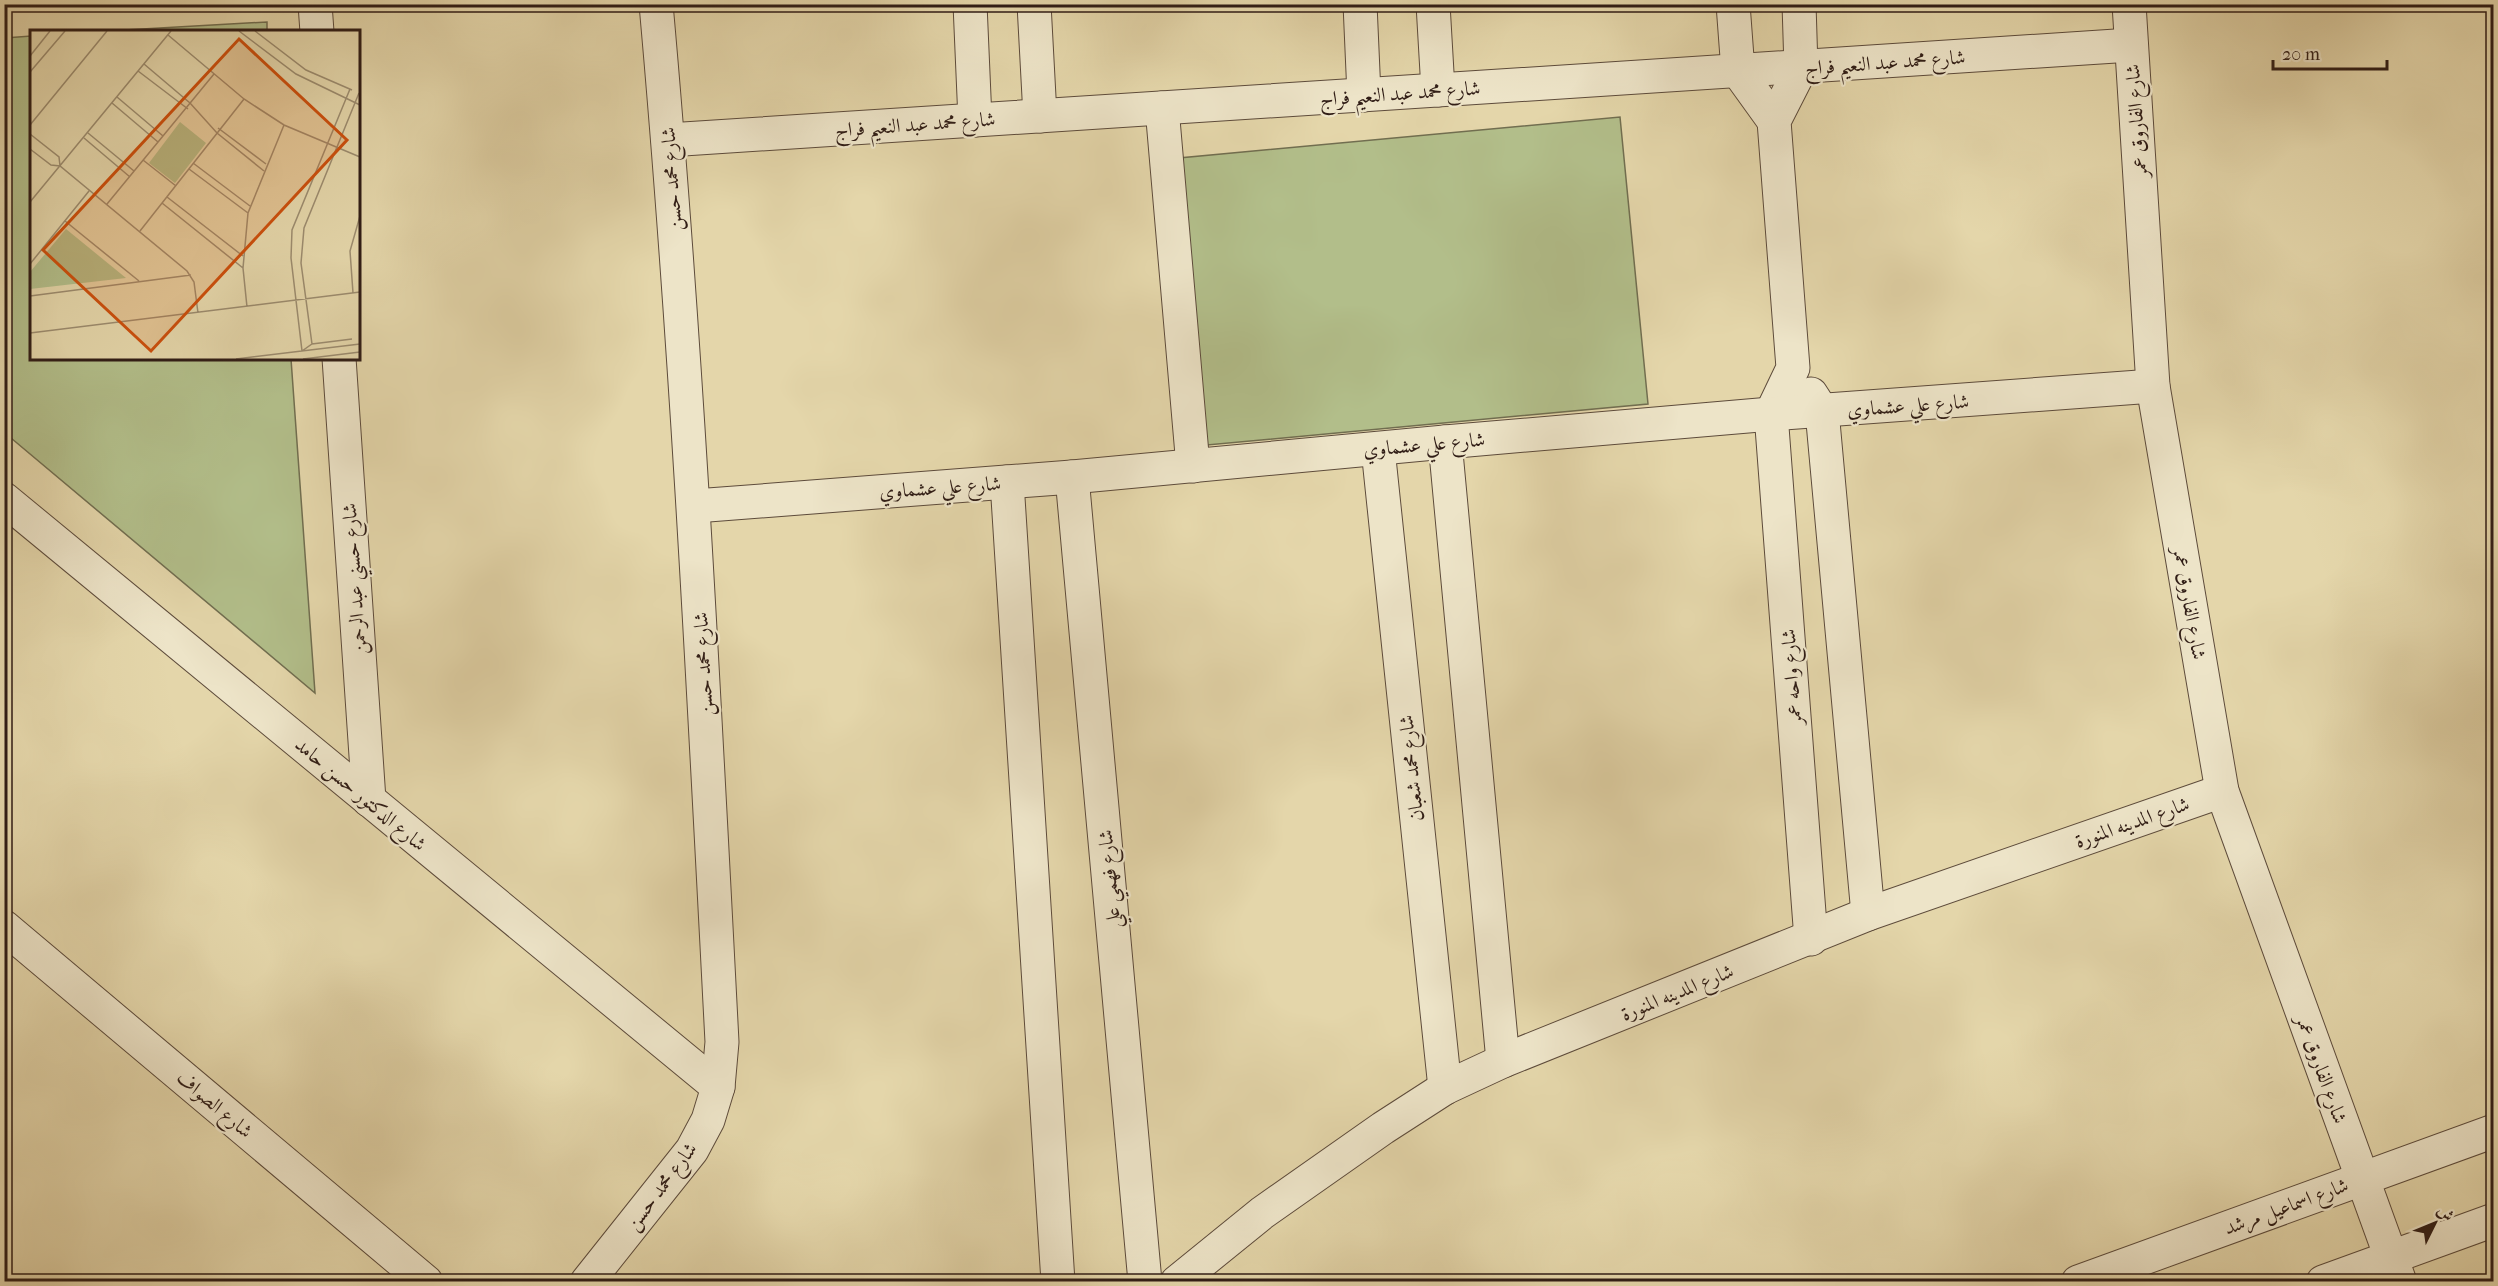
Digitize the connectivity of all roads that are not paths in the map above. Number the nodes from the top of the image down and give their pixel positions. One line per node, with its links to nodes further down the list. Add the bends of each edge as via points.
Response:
1 (315, 4): 10 (street)
2 (656, 4): 20 (street, شارع محمد حسن)
3 (970, 4): 18 (street)
4 (1034, 4): 17 (street)
5 (1360, 4): 15 (street)
6 (1433, 4): 14 (street)
7 (1733, 4): 13 (street)
8 (1799, 4): 12 (street)
9 (2129, 4): 11 (street, شارع الفاروق عمر)
10 (317, 30)
11 (2131, 45): 12 (street, شارع محمد عبد النعيم فراج); 23 (street, شارع الفاروق عمر)
12 (1801, 68): 13 (street, شارع محمد عبد النعيم فراج); 19 (street)
13 (1738, 71): 14 (street, شارع محمد عبد النعيم فراج); 19 (street)
14 (1438, 90): 15 (street, شارع محمد عبد النعيم فراج)
15 (1364, 95): 16 (street, شارع محمد عبد النعيم فراج)
16 (1162, 108): 17 (street, شارع محمد عبد النعيم فراج); 28 (street)
17 (1040, 116): 18 (street, شارع محمد عبد النعيم فراج)
18 (975, 120): 20 (street, شارع محمد عبد النعيم فراج)
19 (1774, 121): 22 (street)
20 (668, 140): 32 (street, شارع محمد حسن)
21 (339, 360): 34 (street, شارع حسني عبد الرحمن)
22 (1793, 368): 24 (street); 25 (street)
23 (2153, 386): 24 (street, شارع علي عشماوي); 33 (street, شارع الفاروق عمر)
24 (1822, 411): 25 (street, شارع علي عشماوي); 35 (street)
25 (1771, 414): 26 (street, شارع علي عشماوي); 37 (street, شارع واحه عمر)
26 (1445, 442): 27 (street, شارع علي عشماوي); 38 (street)
27 (1378, 449): 28 (street, شارع علي عشماوي); 40 (street, شارع محمد شعبان)
28 (1193, 466): 29 (street, شارع علي عشماوي)
29 (1072, 477): 30 (street, شارع علي عشماوي); 48 (street, شارع فهمي علي)
30 (1007, 482): 32 (street, شارع علي عشماوي); 47 (street)
31 (4, 499): 34 (street, شارع الدكتور حسن حامد)
32 (695, 506): 39 (street, شارع محمد حسن, via 722,1042)
33 (2222, 791): 35 (street, شارع المدينه المنورة); 42 (street, شارع الفاروق عمر)
34 (369, 800): 39 (street, شارع الدكتور حسن حامد)
35 (1868, 914): 37 (street, شارع المدينه المنورة)
36 (4, 927): 45 (street, شارع الصواف)
37 (1811, 939): 38 (street, شارع المدينه المنورة)
38 (1503, 1062): 40 (street, شارع المدينه المنورة)
39 (718, 1087): 46 (street, شارع محمد حسن, via 708,1120 692,1150)
40 (1444, 1088): 49 (street, شارع المدينه المنورة, via 1262,1213)
41 (2493, 1131): 42 (street, شارع اسماعيل مرشد)
42 (2362, 1179): 44 (street, شارع الفاروق عمر); 50 (street, شارع اسماعيل مرشد)
43 (2493, 1220): 44 (street)
44 (2395, 1269): 51 (street)
45 (426, 1281)
46 (587, 1281)
47 (1058, 1281)
48 (1145, 1281)
49 (1177, 1281)
50 (2078, 1281)
51 (2323, 1281)

